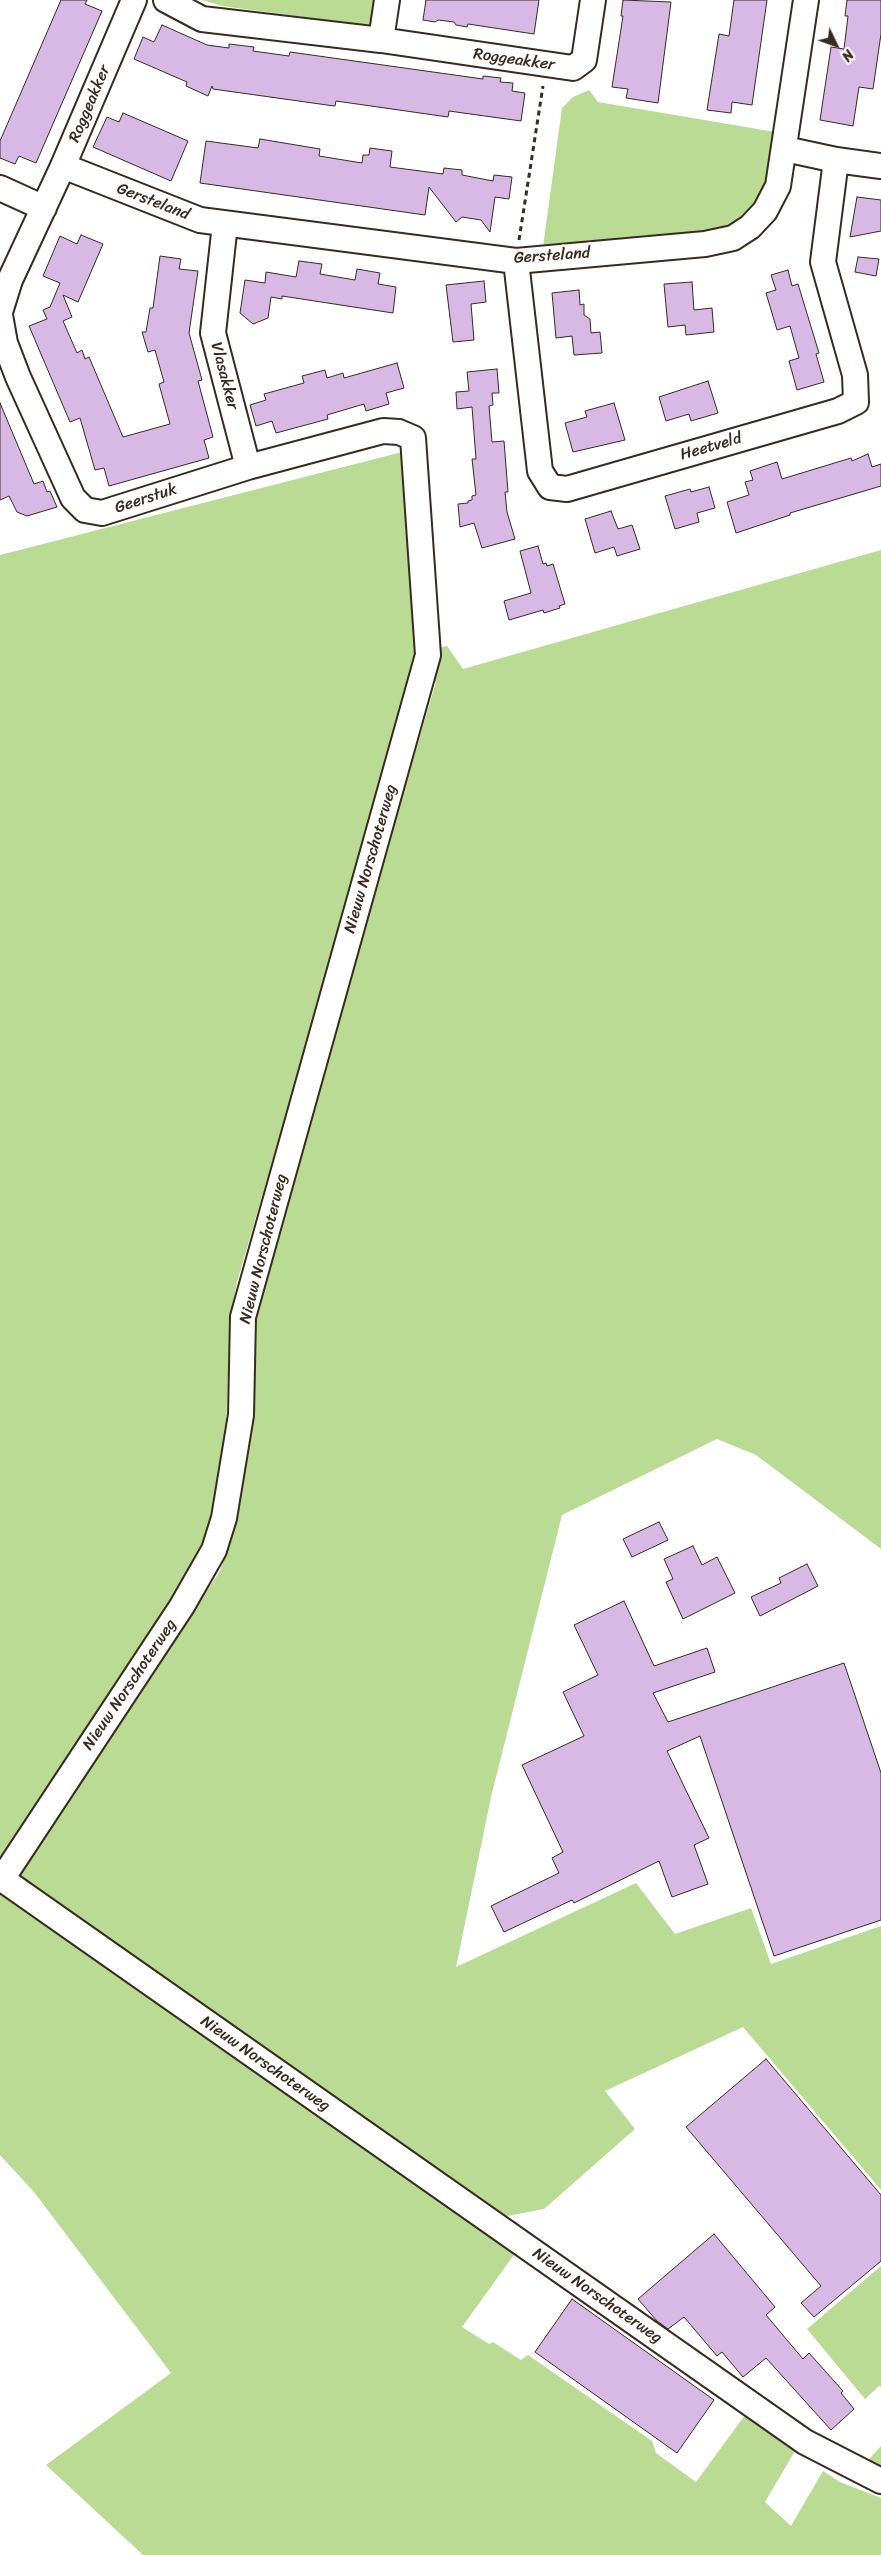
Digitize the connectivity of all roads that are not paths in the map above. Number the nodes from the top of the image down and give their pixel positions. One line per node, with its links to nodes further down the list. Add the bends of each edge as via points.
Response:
1 (134, 0): 9 (street, Roggeakker)
2 (166, 0): 6 (street, Roggeakker, via 202,19)
3 (387, 0): 6 (street)
4 (593, 0): 6 (street, Roggeakker, via 584,60 573,68)
5 (806, 0): 7 (street, Gersteland)
6 (381, 40)
7 (785, 149): 8 (street); 14 (street, Gersteland, via 778,186 765,211 750,227 733,238 705,244)
8 (836, 160): 10 (street); 14 (street, Heetveld, via 823,262 855,375 856,402 838,411 567,489 550,487 540,471)
9 (63, 166): 12 (street, Roggeakker); 13 (street, Gersteland, via 200,220)
10 (881, 166)
11 (0, 188): 12 (street)
12 (44, 208): 15 (street, Geerstuk, via 10,280)
13 (225, 224): 14 (street, Gersteland); 17 (street, Vlasakker, via 213,333)
14 (516, 261)
15 (0, 314): 17 (street, Geerstuk, via 5,343 18,377 73,498 85,510 102,513)
16 (413, 438): 17 (street, Geerstuk, via 399,432 384,431); 18 (street, Nieuw Norschoterweg, via 428,655 243,1317 241,1414 224,1518 214,1550 182,1606 2,1879 805,2442)
17 (248, 466)
18 (881, 2481)

